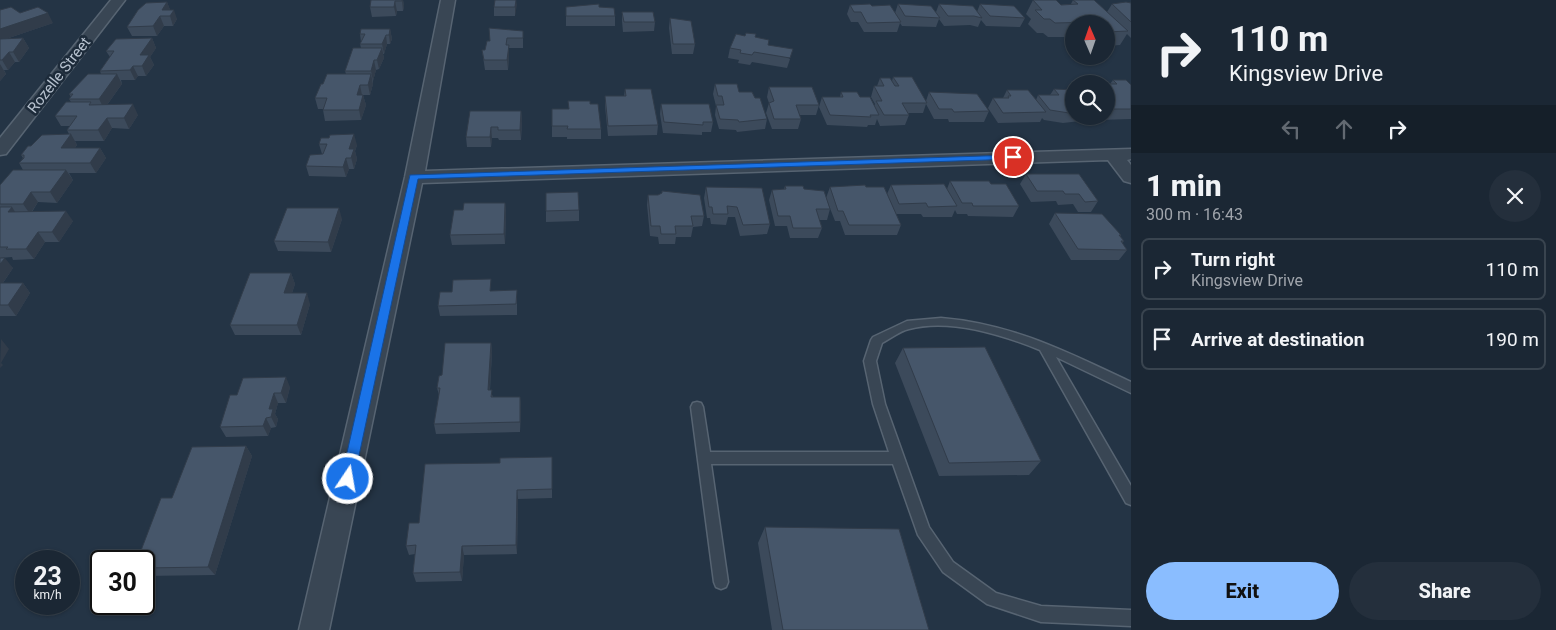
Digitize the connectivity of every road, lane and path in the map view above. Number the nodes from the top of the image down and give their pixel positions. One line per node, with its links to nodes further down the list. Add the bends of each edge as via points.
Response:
1 (118, 0): 3 (street, Rozelle Street)
2 (448, 0): 7 (street)
3 (20, 127): 4 (street); 5 (street, Rozelle Street)
4 (0, 128)
5 (0, 150)
6 (1122, 154): 7 (street); 8 (street)
7 (414, 177): 17 (street)
8 (1131, 177)
9 (1044, 347): 10 (lane); 13 (lane, via 986,326 951,323 910,324 877,340 870,361 879,404); 14 (lane)
10 (1131, 388)
11 (697, 407): 12 (lane)
12 (704, 458): 13 (lane); 15 (lane)
13 (898, 458): 16 (lane, via 923,530 948,567 992,599 1041,614)
14 (1131, 499)
15 (721, 582)
16 (1131, 618)
17 (314, 630)

